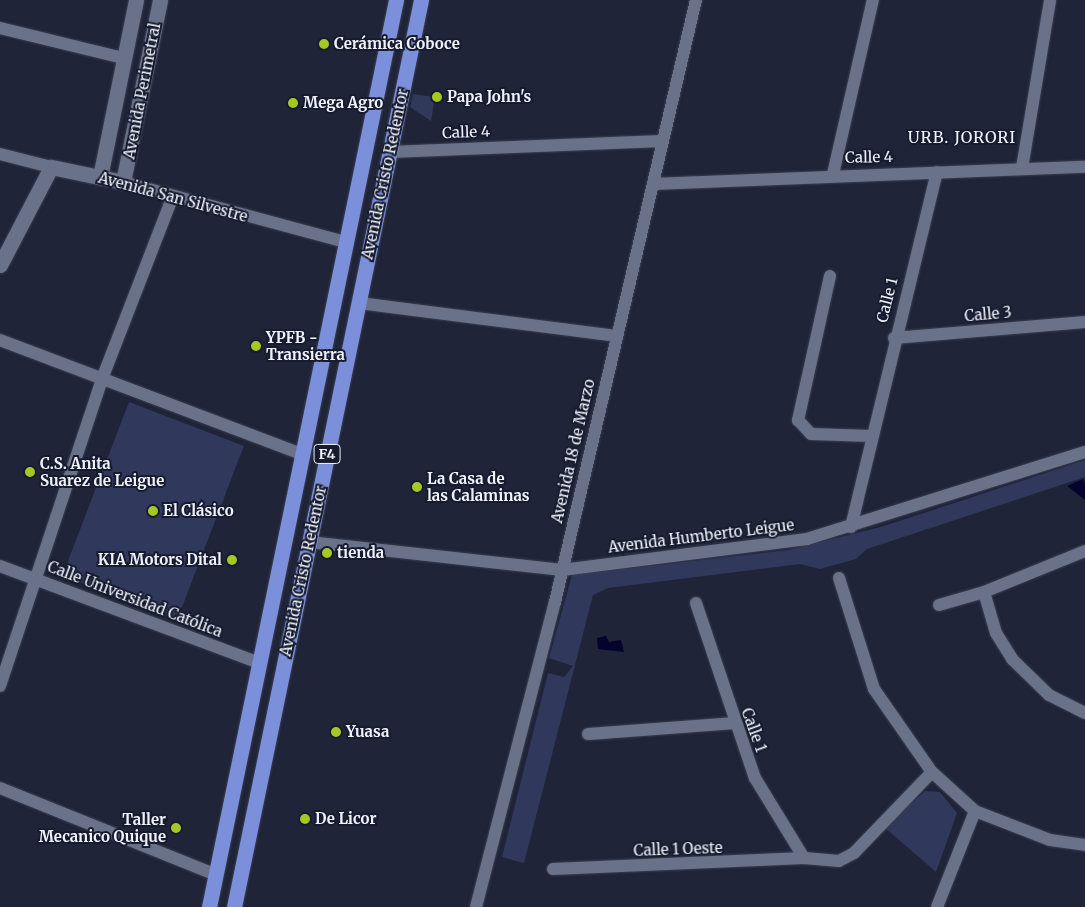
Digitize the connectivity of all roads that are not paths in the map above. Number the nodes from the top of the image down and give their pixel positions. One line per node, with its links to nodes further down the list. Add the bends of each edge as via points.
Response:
1 (136, 0): 9 (street, Avenida Perimetral)
2 (160, 0): 19 (street, Avenida Perimetral)
3 (396, 0): 22 (highway, Avenida Cristo Redentor / F4)
4 (421, 0): 11 (highway, Avenida Cristo Redentor / F4)
5 (696, 0): 10 (street, Avenida 18 de Marzo)
6 (873, 0): 17 (street)
7 (1050, 0): 15 (street)
8 (0, 28): 9 (street)
9 (123, 58): 18 (street, Avenida Perimetral)
10 (662, 141): 11 (street, Calle 4); 20 (street, Avenida 18 de Marzo)
11 (390, 152): 25 (highway, Avenida Cristo Redentor / F4)
12 (0, 154): 13 (street, Avenida San Silvestre)
13 (50, 167): 18 (street, Avenida San Silvestre); 23 (street)
14 (1085, 167): 15 (street, Calle 4)
15 (1022, 168): 16 (street, Calle 4)
16 (937, 172): 17 (street, Calle 4); 28 (street, Calle 1)
17 (834, 174): 20 (street, Calle 4)
18 (100, 177): 19 (street, Avenida San Silvestre)
19 (123, 182): 21 (street, Avenida San Silvestre)
20 (653, 184): 27 (street, Avenida 18 de Marzo)
21 (173, 196): 22 (street, Avenida San Silvestre); 30 (street)
22 (346, 242): 33 (highway, Avenida Cristo Redentor / F4)
23 (0, 265)
24 (830, 276): 31 (street, via 798,420 811,434)
25 (359, 303): 27 (street); 35 (highway, Avenida Cristo Redentor / F4)
26 (1085, 322): 28 (street, Calle 3)
27 (616, 336): 38 (street, Avenida 18 de Marzo)
28 (894, 338): 31 (street, Calle 1)
29 (0, 340): 30 (street)
30 (102, 379): 33 (street); 40 (street)
31 (871, 436): 34 (street, Calle 1)
32 (1085, 452): 34 (street, Avenida Humberto Leigue)
33 (302, 454): 44 (highway, Avenida Cristo Redentor / F4)
34 (851, 527): 38 (street, Avenida Humberto Leigue, via 756,548)
35 (309, 542): 38 (street, Avenida Humberto Leigue); 57 (highway, Avenida Cristo Redentor / F4)
36 (1085, 551): 41 (street)
37 (0, 566): 40 (street, Calle Universidad Católica)
38 (562, 570): 58 (street, Avenida 18 de Marzo)
39 (839, 578): 49 (street, via 874,688)
40 (35, 579): 44 (street, Calle Universidad Católica); 45 (street)
41 (984, 592): 43 (street); 46 (street, via 996,633 1012,659 1049,695)
42 (696, 604): 47 (street, Calle 1)
43 (939, 604)
44 (259, 663): 55 (highway, Avenida Cristo Redentor / F4)
45 (0, 686)
46 (1085, 713)
47 (733, 723): 48 (street); 53 (street, Calle 1, via 755,778)
48 (588, 734)
49 (932, 772): 51 (street); 53 (street, Calle 1 Oeste, via 854,853 839,861)
50 (0, 788): 55 (street)
51 (975, 811): 52 (street, via 1050,840); 59 (street)
52 (1085, 845)
53 (804, 858): 54 (street, Calle 1 Oeste)
54 (553, 870)
55 (216, 875): 56 (highway, Avenida Cristo Redentor / F4)
56 (210, 907)
57 (234, 907)
58 (476, 907)
59 (937, 907)

